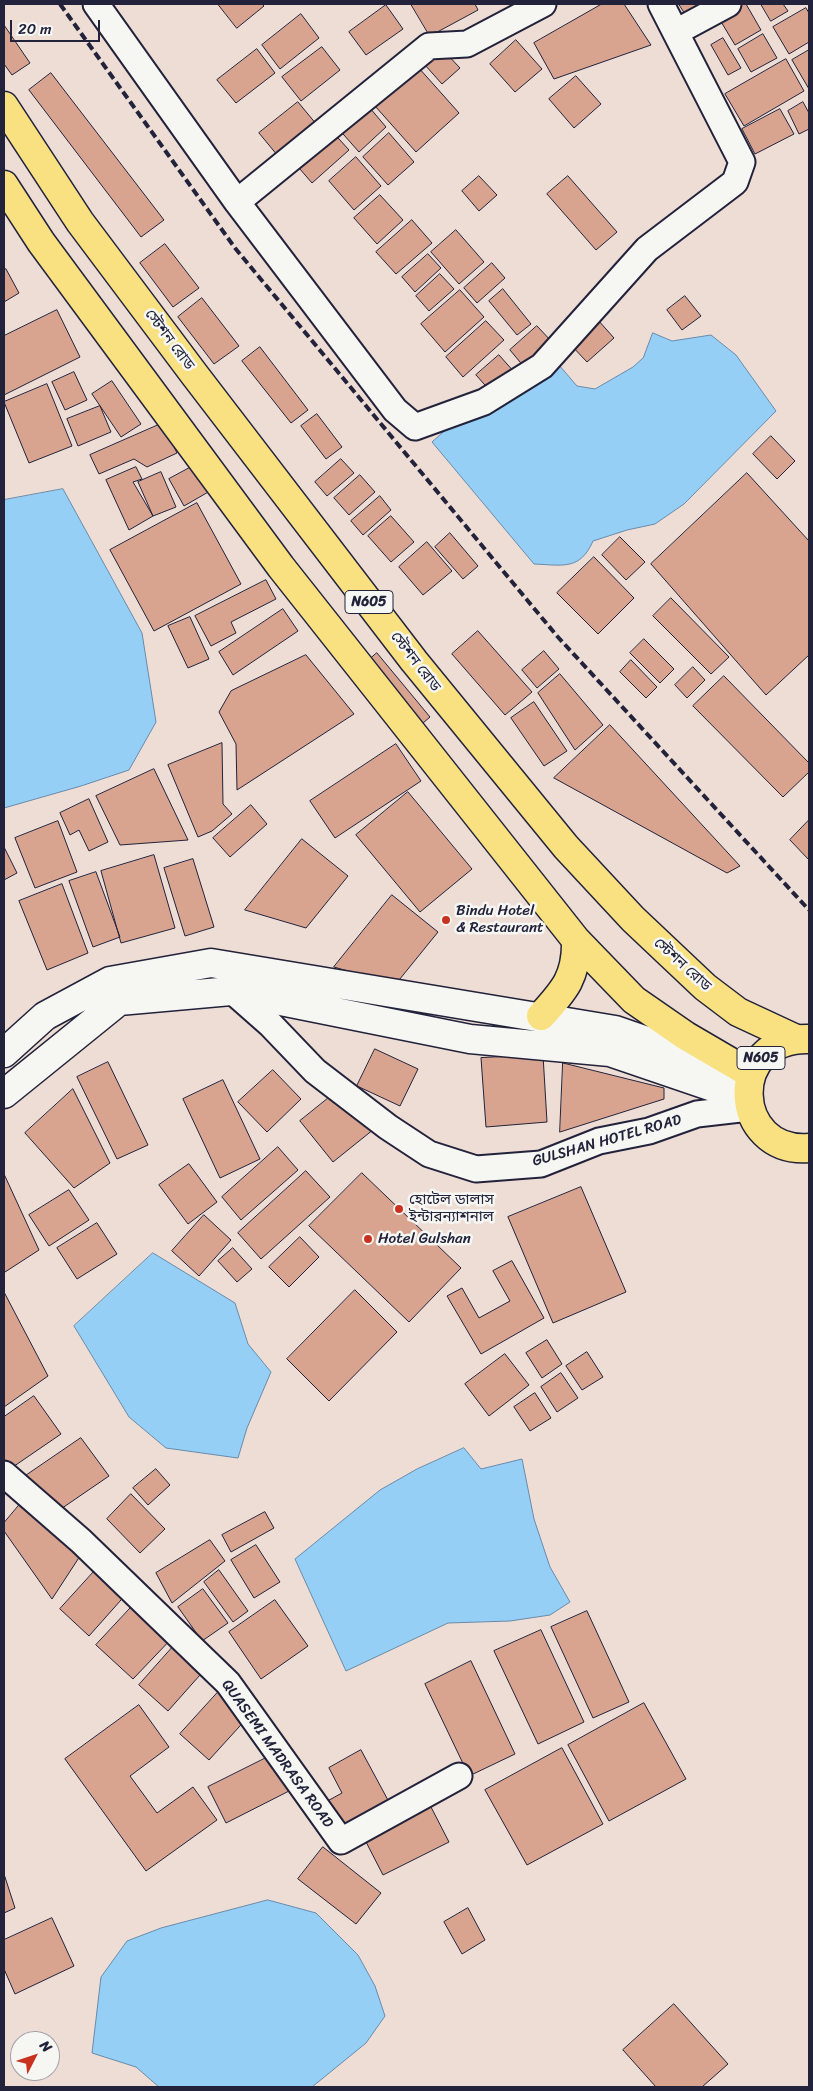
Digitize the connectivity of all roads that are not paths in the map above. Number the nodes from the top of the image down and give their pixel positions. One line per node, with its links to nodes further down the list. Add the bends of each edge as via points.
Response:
1 (96, 4): 8 (street)
2 (544, 4): 8 (street, via 467,44 429,46)
3 (661, 4): 5 (street)
4 (728, 4): 5 (street)
5 (676, 32): 8 (street, via 742,162 735,182 647,249 542,366 484,402 415,427 395,410)
6 (4, 106): 13 (main road, স্টেশন রোড / N605, via 80,222 188,366 414,661 566,847 633,919 705,987 738,1012)
7 (4, 185): 9 (main road, N605, via 41,242 281,567)
8 (236, 202)
9 (576, 940): 12 (main road, via 577,961 570,980); 15 (main road, N605, via 634,1000 686,1036)
10 (211, 963): 11 (street, GULSHAN HOTEL ROAD); 12 (main road); 14 (main road, via 110,981 45,1016)
11 (231, 991): 15 (main road, via 470,1039 610,1052); 15 (street, GULSHAN HOTEL ROAD, via 270,1024 315,1071 388,1127 429,1154 476,1169 541,1164 599,1141 649,1132); 16 (main road, via 119,1001)
12 (541, 1016): 15 (main road, via 614,1030)
13 (803, 1039): 15 (main road, N605, via 781,1043 768,1050 758,1061)
14 (4, 1053)
15 (750, 1089): 17 (main road, N605, via 758,1125 771,1138 789,1147)
16 (4, 1094)
17 (809, 1148)
18 (4, 1474): 19 (street, QUASEMI MADRASA ROAD, via 81,1540 228,1684 341,1841)
19 (458, 1776)

